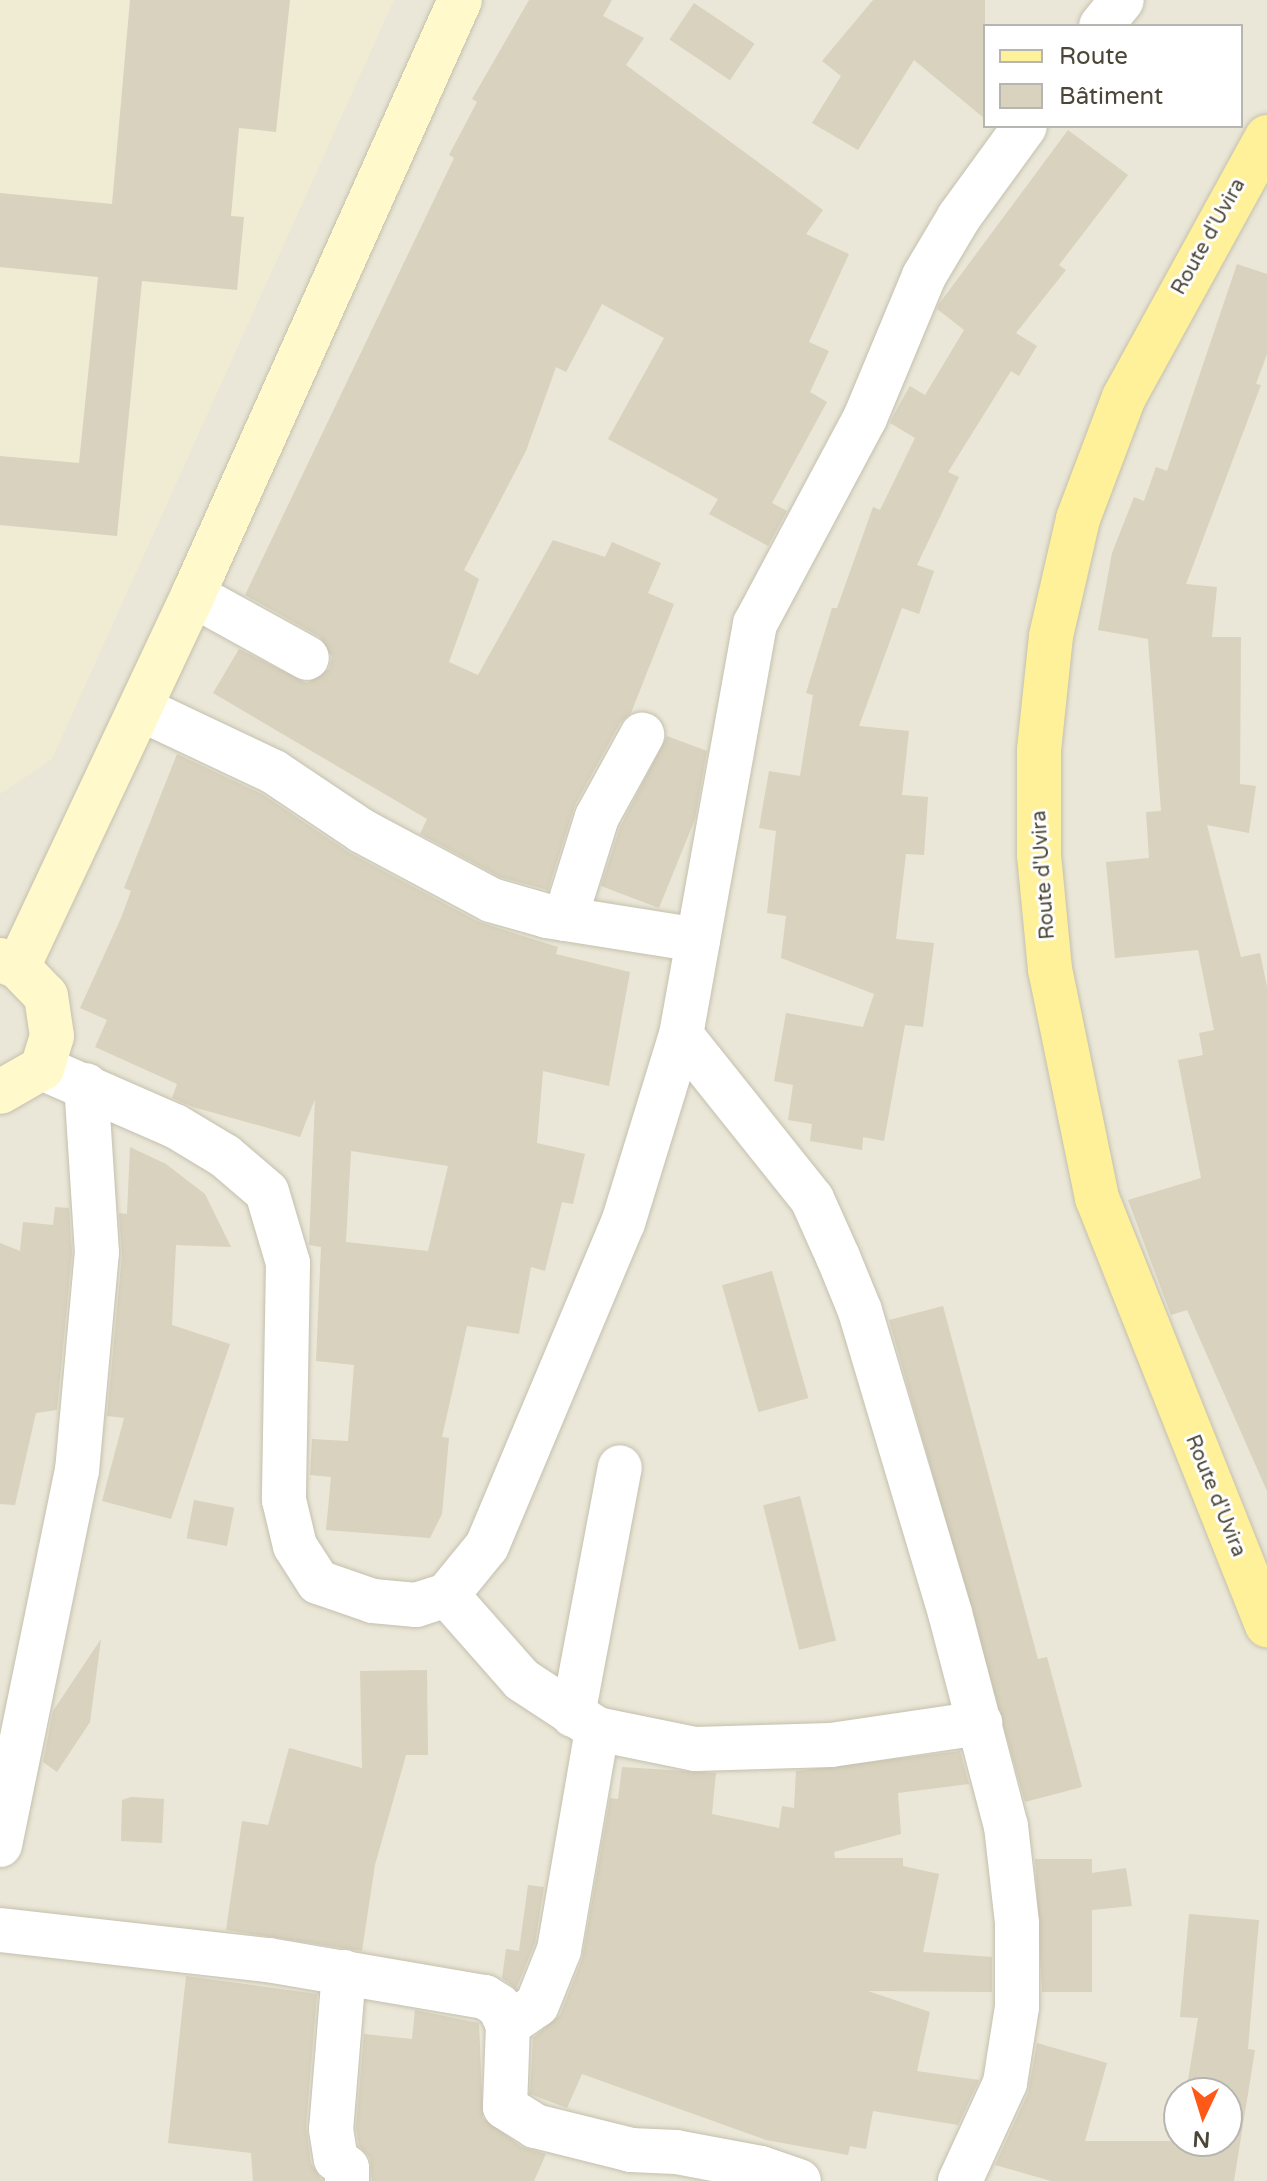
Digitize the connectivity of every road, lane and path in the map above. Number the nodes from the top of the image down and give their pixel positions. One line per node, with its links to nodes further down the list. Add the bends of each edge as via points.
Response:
1 (460, 0): 6 (street)
2 (1122, 0): 3 (street)
3 (1103, 24)
4 (1024, 128): 11 (street, via 924,276 865,418 755,624)
5 (1267, 137): 19 (main road, Route d'Uvira, via 1124,397 1078,519 1051,636 1039,750 1039,855 1050,969 1097,1198)
6 (193, 595): 7 (street); 8 (street)
7 (307, 658)
8 (141, 709): 10 (street, via 274,772 362,831 491,900); 12 (street)
9 (642, 735): 10 (street, via 597,817)
10 (565, 919): 11 (street)
11 (698, 940): 13 (street)
12 (9, 964): 14 (street, via 46,996 52,1016)
13 (681, 1035): 18 (street, via 611,1251 487,1546); 21 (street, via 812,1199 838,1257 860,1311)
14 (42, 1068): 15 (street); 16 (street)
15 (86, 1085): 18 (street, via 175,1126 225,1156 267,1192 288,1263 284,1500 295,1546 318,1582 373,1601 416,1605); 22 (street, via 97,1253 77,1471)
16 (0, 1092)
17 (620, 1467): 20 (street)
18 (447, 1595): 20 (street, via 522,1680)
19 (1267, 1625)
20 (585, 1722): 21 (street, via 695,1749 831,1745); 25 (street, via 559,1950 537,2005)
21 (980, 1723): 29 (street, via 1006,1826 1017,1923 1017,2007 1005,2083)
22 (0, 1845)
23 (0, 1930): 24 (street)
24 (344, 1972): 25 (street, via 485,1997 499,2006); 27 (street, via 331,2129 336,2159 347,2168)
25 (508, 2025): 26 (street, via 505,2107 557,2134 631,2150)
26 (674, 2166): 28 (street)
27 (347, 2181)
28 (799, 2181)
29 (960, 2181)

